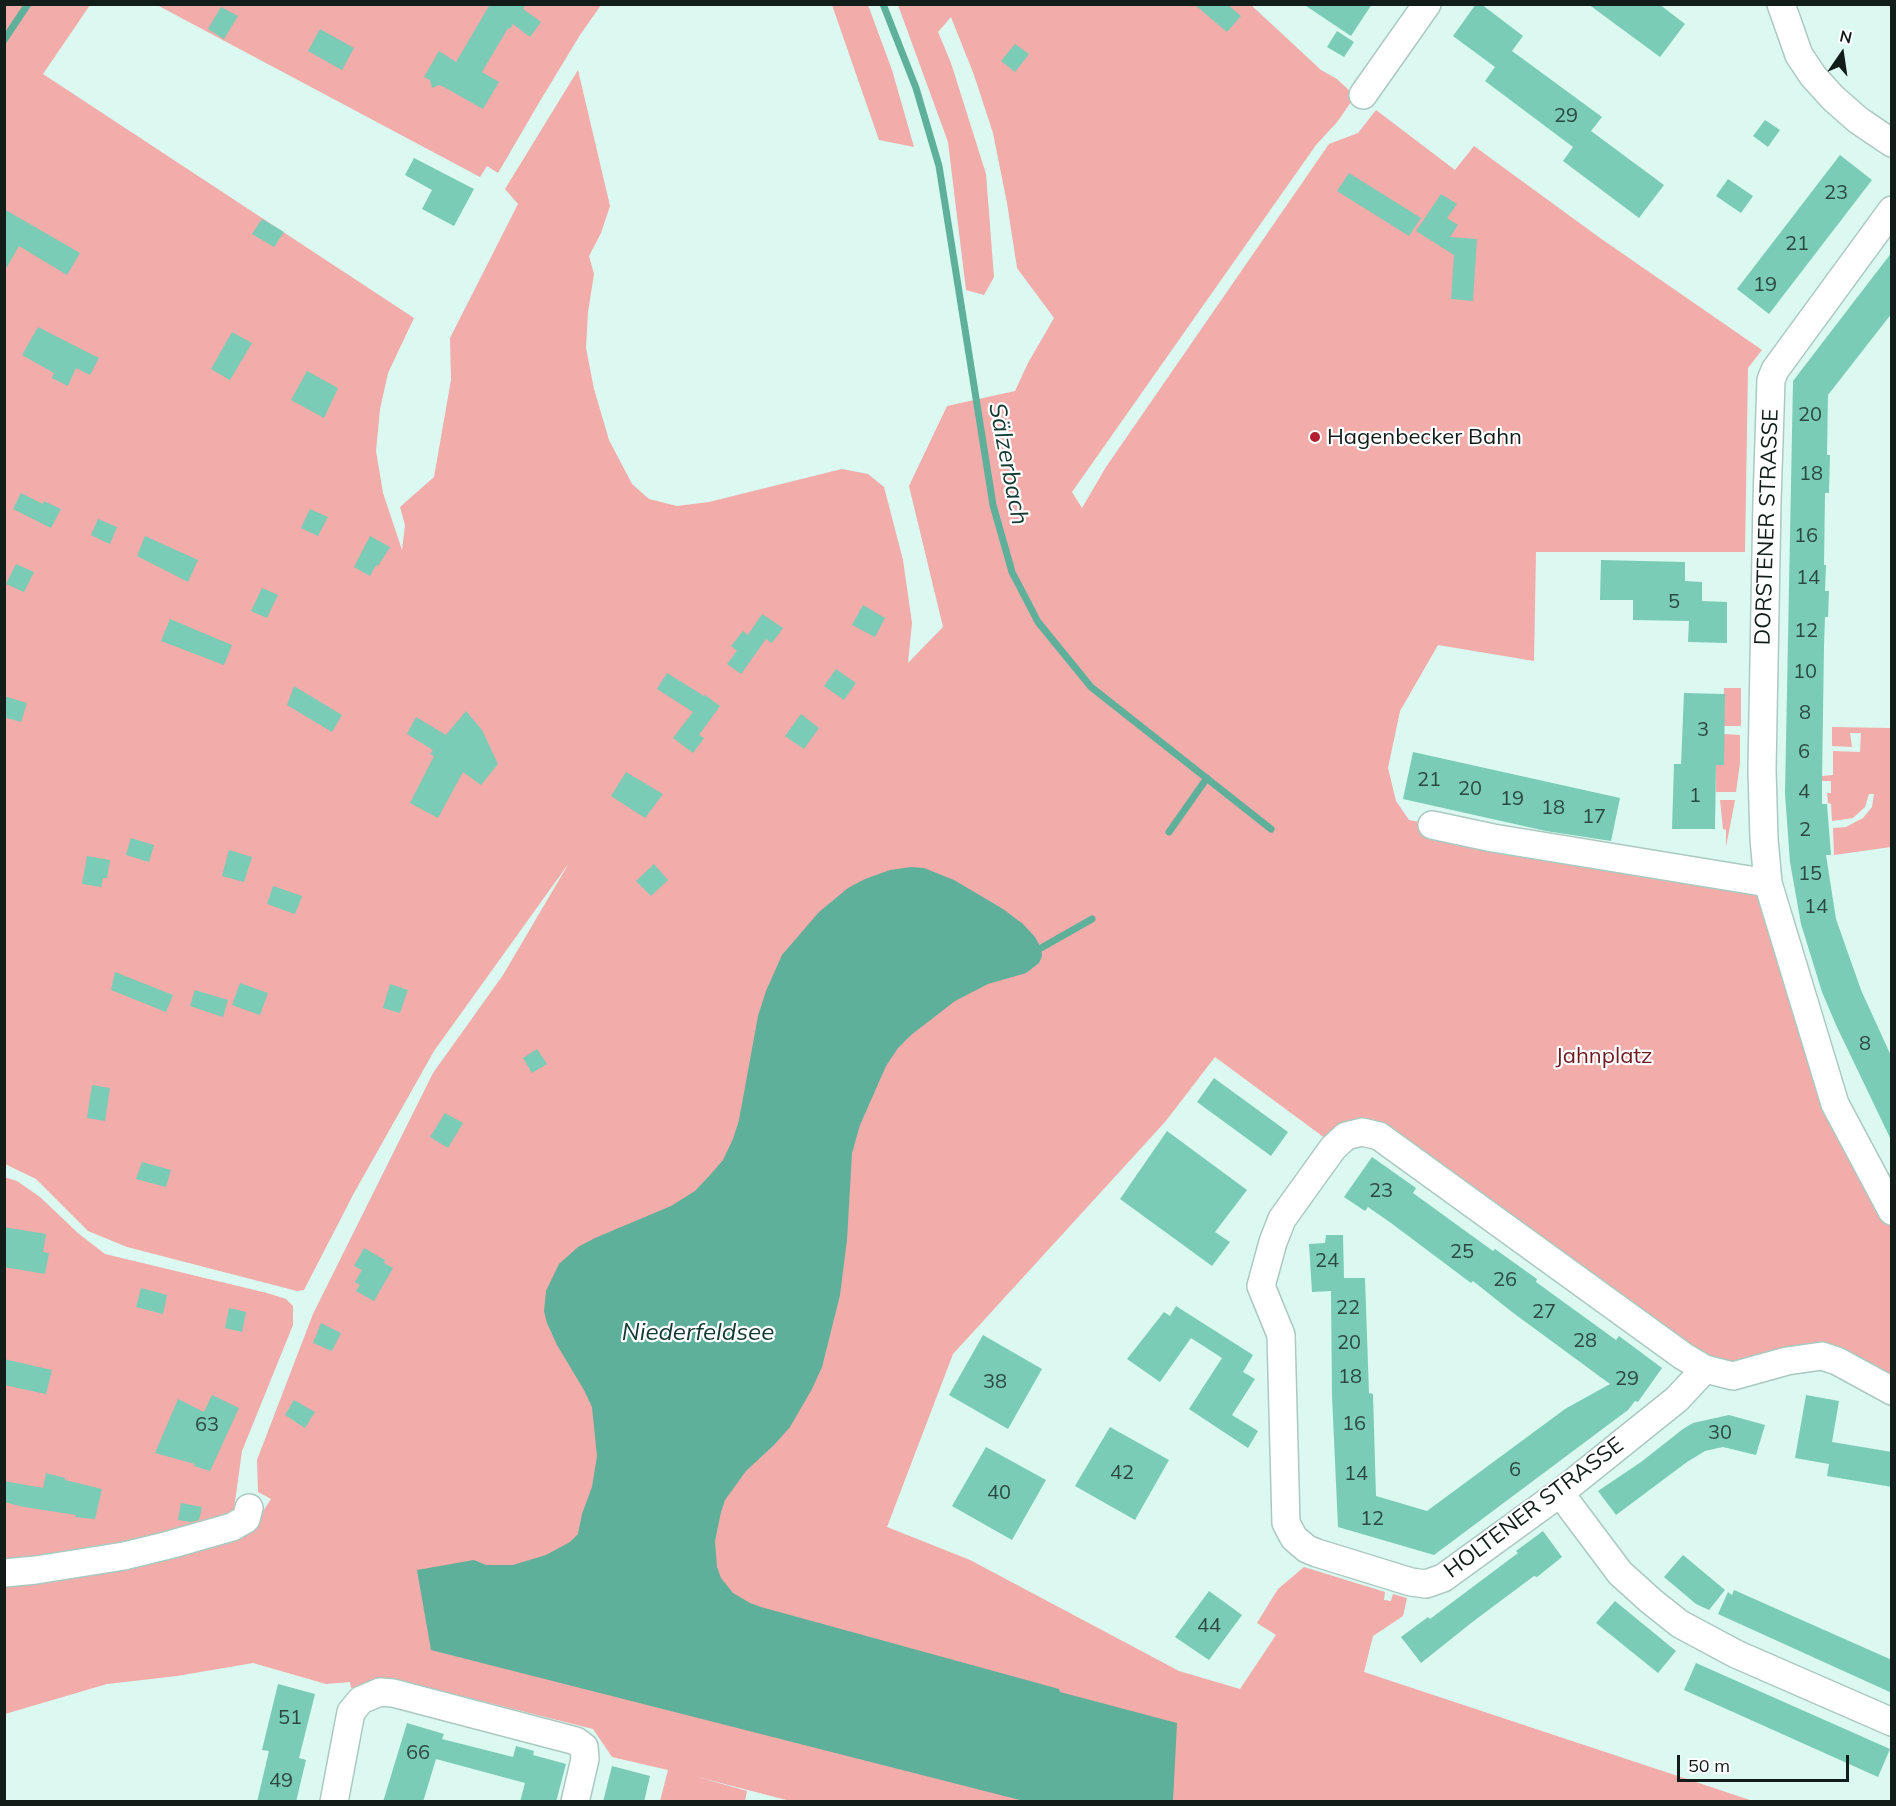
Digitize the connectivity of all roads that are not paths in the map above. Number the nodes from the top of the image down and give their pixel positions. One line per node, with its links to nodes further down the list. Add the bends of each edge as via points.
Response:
1 (1427, 4): 3 (street)
2 (1781, 4): 4 (street, via 1799,55 1813,76 1841,105)
3 (1363, 95)
4 (1892, 143)
5 (1892, 210): 7 (street, DORSTENER STRASSE, via 1775,370 1772,380 1762,770)
6 (1432, 825): 7 (street)
7 (1768, 883): 8 (street, via 1834,1104)
8 (1892, 1211)
9 (1705, 1369): 10 (street, via 1733,1376 1822,1356); 11 (street, HOLTENER STRASSE, via 1677,1399); 11 (street, HOLTENER STRASSE, via 1379,1136 1362,1132 1346,1136 1282,1219 1261,1286 1281,1335 1286,1523 1294,1538 1317,1553 1426,1584 1443,1578)
10 (1892, 1391)
11 (1560, 1493): 14 (street, via 1620,1573 1680,1624 1736,1654)
12 (249, 1508): 13 (street, via 246,1519 232,1527 169,1545 124,1556)
13 (4, 1574)
14 (1892, 1722)
15 (334, 1802): 16 (street, via 351,1712 361,1700 380,1692 576,1741 584,1747 585,1760)
16 (575, 1802)

